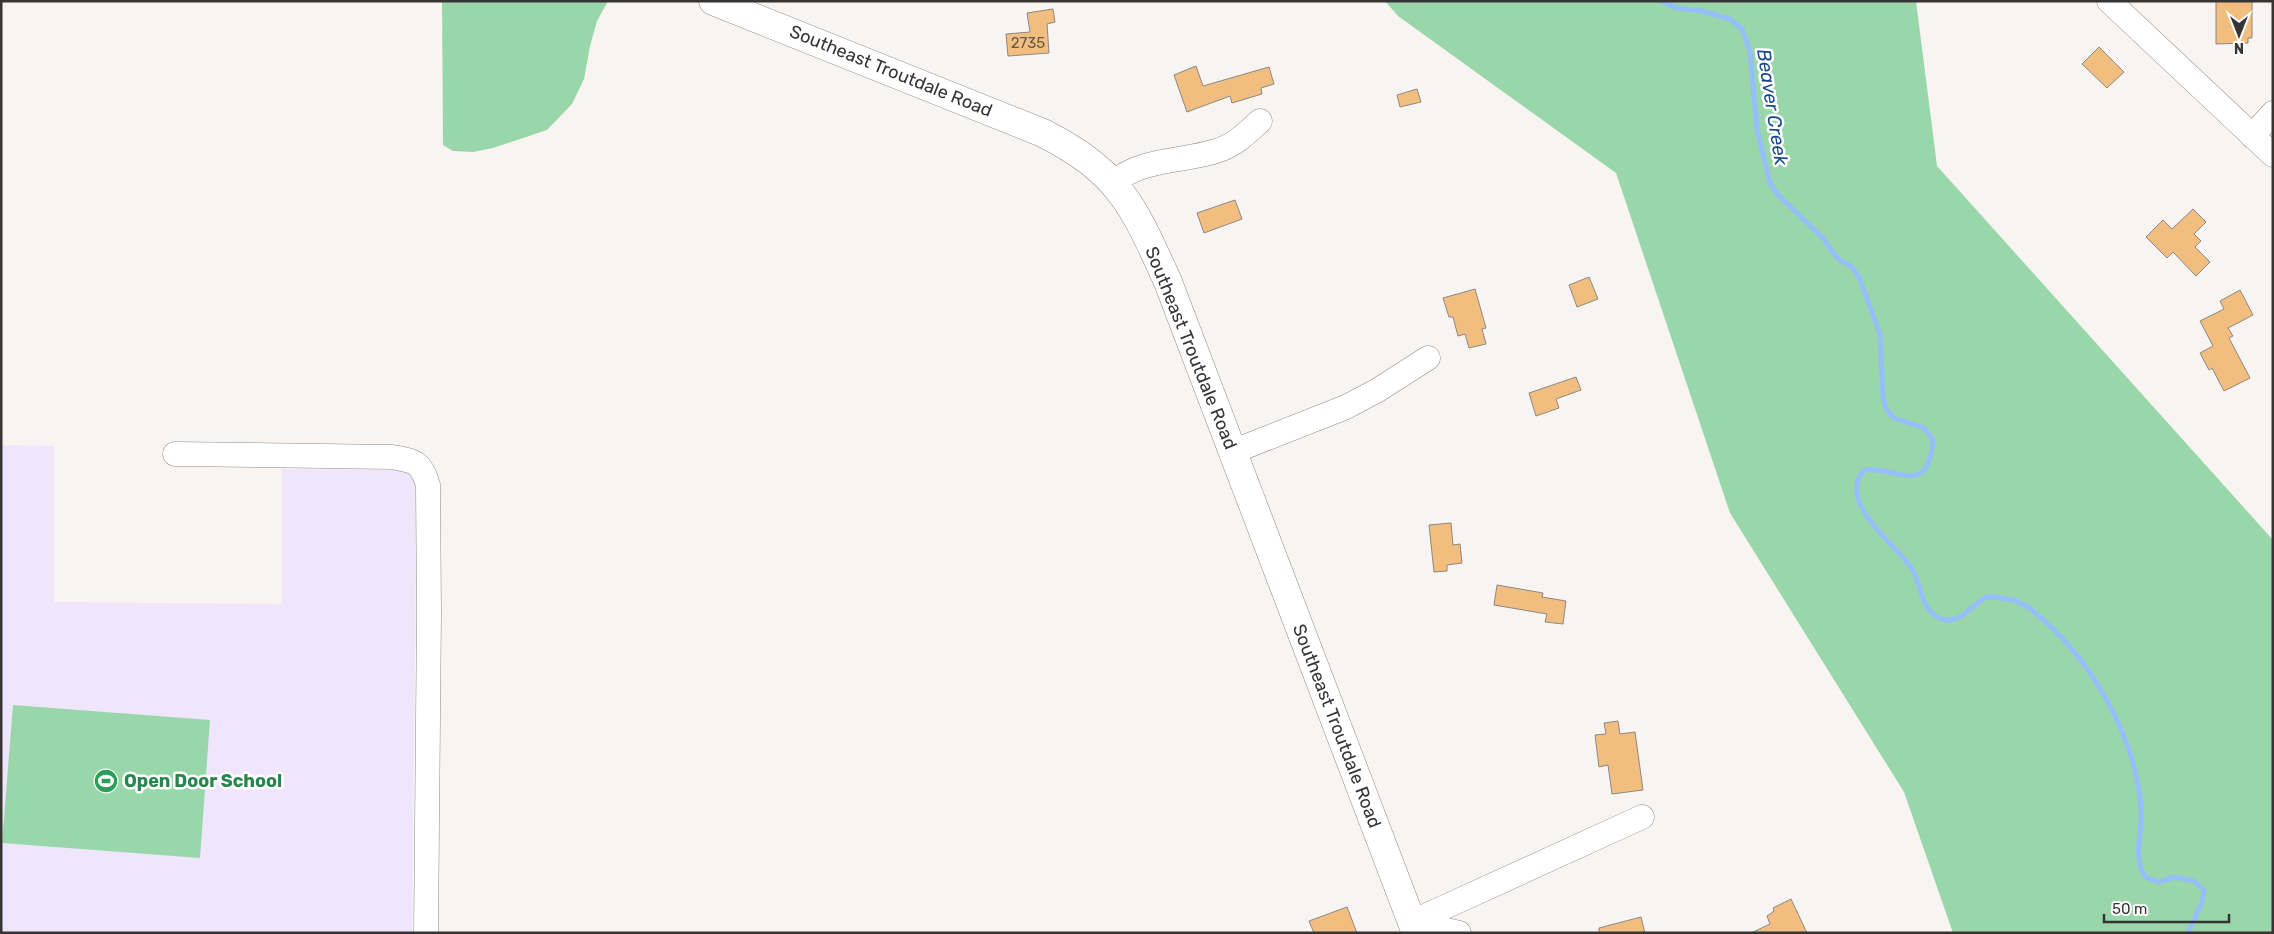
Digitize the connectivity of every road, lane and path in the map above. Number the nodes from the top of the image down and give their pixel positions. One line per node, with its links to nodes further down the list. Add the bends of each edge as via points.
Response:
1 (2110, 1): 5 (street)
2 (725, 4): 7 (main road, Southeast Troutdale Road, via 1043,132 1085,157)
3 (2273, 114): 5 (street)
4 (1260, 121): 7 (street, via 1241,139 1217,151 1137,168)
5 (2252, 136): 6 (street)
6 (2273, 155)
7 (1114, 182): 9 (main road, Southeast Troutdale Road, via 1142,224 1168,282)
8 (1428, 358): 9 (street, via 1346,407)
9 (1232, 452): 12 (main road, Southeast Troutdale Road)
10 (175, 454): 13 (street, via 392,456 414,461 424,469 428,485 429,613)
11 (1642, 817): 12 (street)
12 (1414, 928): 14 (street)
13 (426, 933)
14 (1459, 933)

